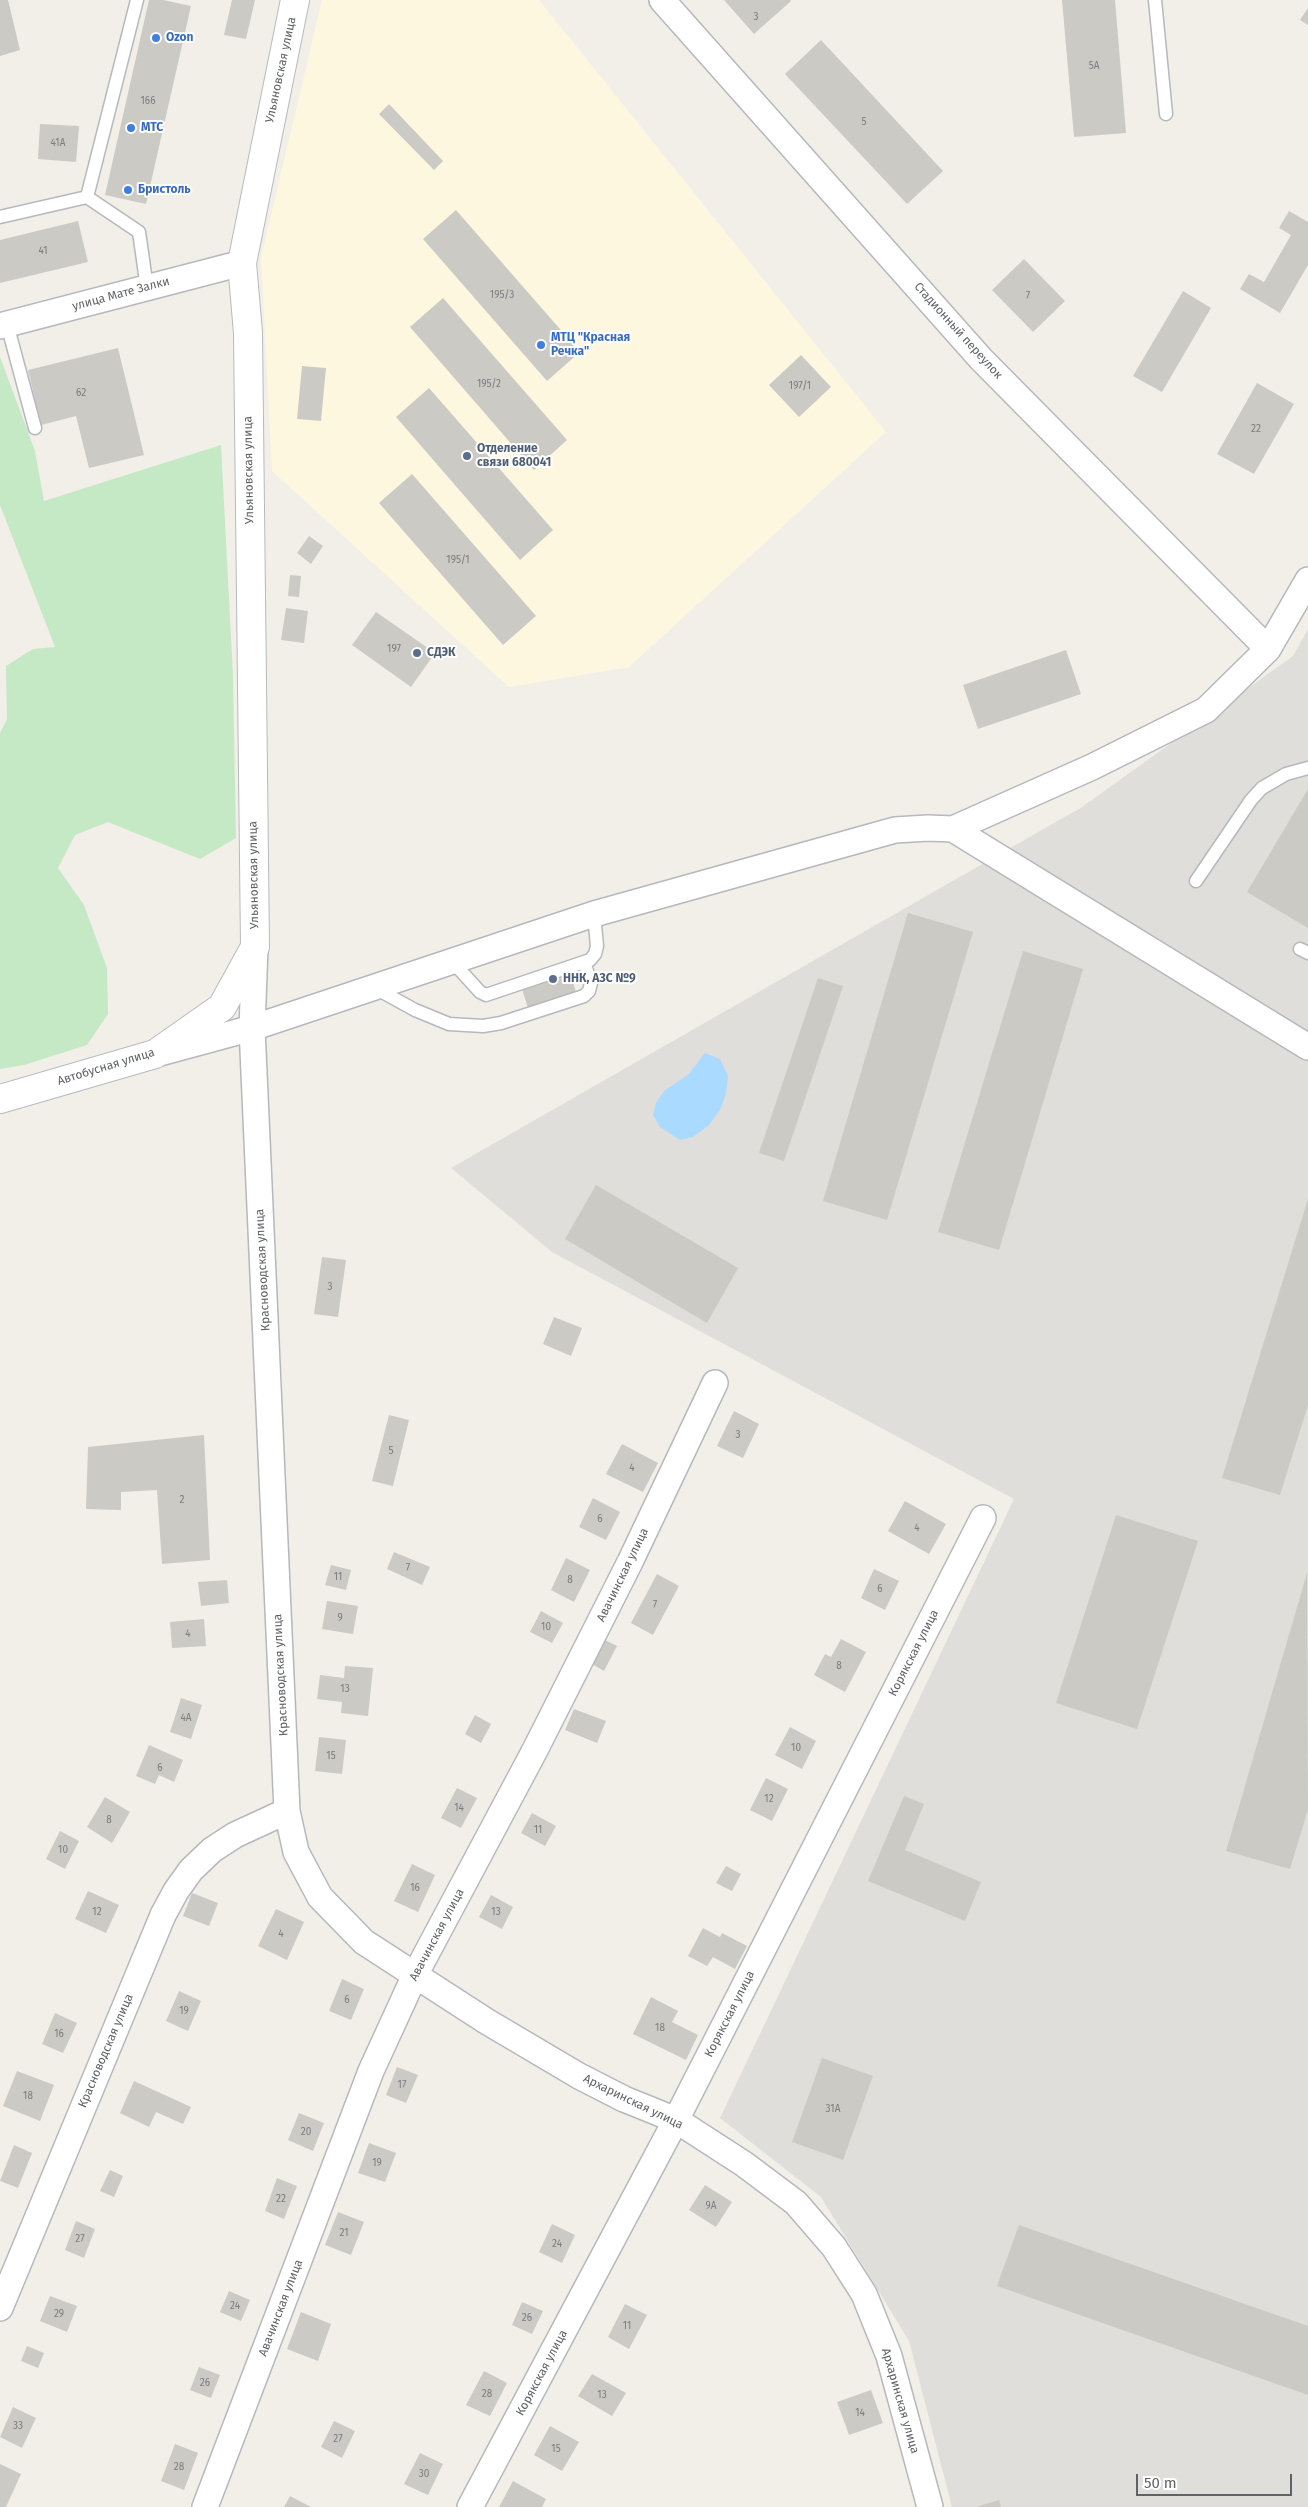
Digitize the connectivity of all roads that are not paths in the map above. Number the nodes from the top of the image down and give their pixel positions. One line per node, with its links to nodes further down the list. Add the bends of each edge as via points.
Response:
1 (137, 0): 6 (lane)
2 (296, 0): 8 (street, Ульяновская улица)
3 (662, 0): 13 (street, Стадионный переулок, via 981,359)
4 (1154, 0): 5 (lane)
5 (1166, 114)
6 (87, 197): 7 (lane); 9 (lane, via 139,232)
7 (0, 217)
8 (242, 263): 9 (street, улица Мате Залки); 18 (street, Ульяновская улица, via 248,333)
9 (147, 288): 10 (street, улица Мате Залки)
10 (3, 325): 11 (lane)
11 (35, 428)
12 (1308, 580): 13 (street)
13 (1268, 649): 15 (street, via 1206,710 1092,767)
14 (1308, 768): 16 (lane, via 1286,774 1262,788)
15 (953, 829): 17 (street, via 895,830); 23 (street)
16 (1196, 881)
17 (594, 914): 19 (street); 20 (lane, via 598,946 595,954)
18 (255, 947): 22 (street, Красноводская улица); 24 (street, Автобусная улица, via 222,1007)
19 (451, 960): 20 (lane, via 486,995); 21 (street)
20 (584, 962): 21 (lane, via 591,983 584,996 483,1026 464,1027 436,1019)
21 (372, 987): 22 (street)
22 (252, 1028): 24 (street); 28 (street, Красноводская улица)
23 (1308, 1048)
24 (155, 1054): 25 (street, Автобусная улица)
25 (0, 1099)
26 (715, 1383): 29 (street, Авачинская улица, via 630,1562 535,1750)
27 (982, 1518): 30 (street, Корякская улица)
28 (287, 1811): 29 (street, Архаринская улица, via 296,1852 320,1898 364,1942); 31 (street, Красноводская улица, via 235,1835 212,1850 191,1870 176,1891)
29 (415, 1975): 30 (street, Архаринская улица, via 579,2076); 32 (street, Авачинская улица, via 371,2070)
30 (676, 2120): 33 (street, Корякская улица); 34 (street, Архаринская улица, via 796,2203 834,2247 864,2294 889,2356)
31 (0, 2308)
32 (205, 2507)
33 (470, 2507)
34 (930, 2507)

